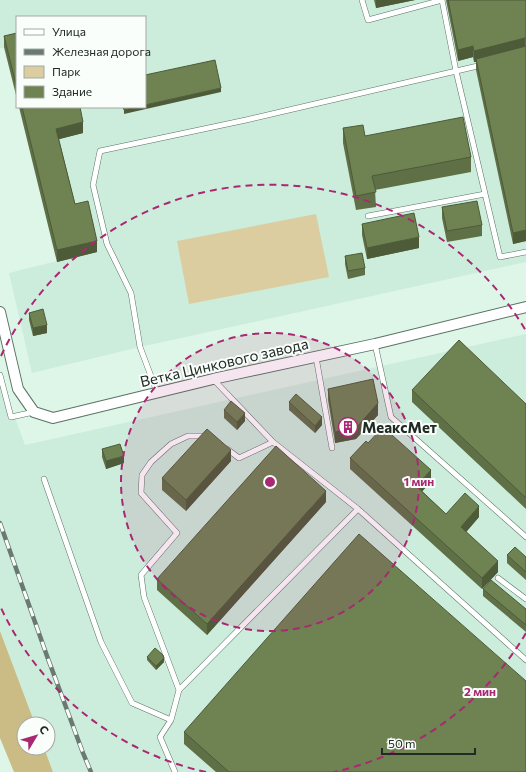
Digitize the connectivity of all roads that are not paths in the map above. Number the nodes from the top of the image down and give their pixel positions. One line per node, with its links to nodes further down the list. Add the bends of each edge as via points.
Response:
1 (362, 0): 3 (lane, via 368,20 442,0)
2 (491, 62): 3 (lane)
3 (456, 71): 4 (lane); 13 (lane, via 100,151 93,184 107,244 131,293 140,347)
4 (485, 194): 5 (lane); 6 (lane, via 500,258)
5 (368, 216)
6 (526, 252)
7 (526, 307): 9 (street, Ветка Цинкового завода)
8 (0, 312): 14 (street, via 18,389)
9 (375, 344): 10 (street, Ветка Цинкового завода); 21 (lane, via 391,417)
10 (316, 357): 12 (street, Ветка Цинкового завода); 18 (lane)
11 (0, 375): 14 (lane, via 11,417)
12 (213, 379): 13 (street, Ветка Цинкового завода); 16 (lane)
13 (157, 392): 14 (street, Ветка Цинкового завода, via 53,418)
14 (34, 412)
15 (214, 440): 25 (lane, via 207,436 188,436 171,444 151,462 142,475 141,493 177,532 141,575 144,597)
16 (272, 442): 17 (lane, via 239,458); 20 (lane)
17 (225, 447)
18 (332, 448)
19 (44, 479): 26 (lane, via 101,642 132,703)
20 (358, 509): 24 (lane); 25 (lane)
21 (526, 537)
22 (498, 578): 23 (lane)
23 (526, 599)
24 (526, 660)
25 (179, 690): 26 (lane)
26 (171, 720): 27 (lane, via 160,737)
27 (175, 772)

